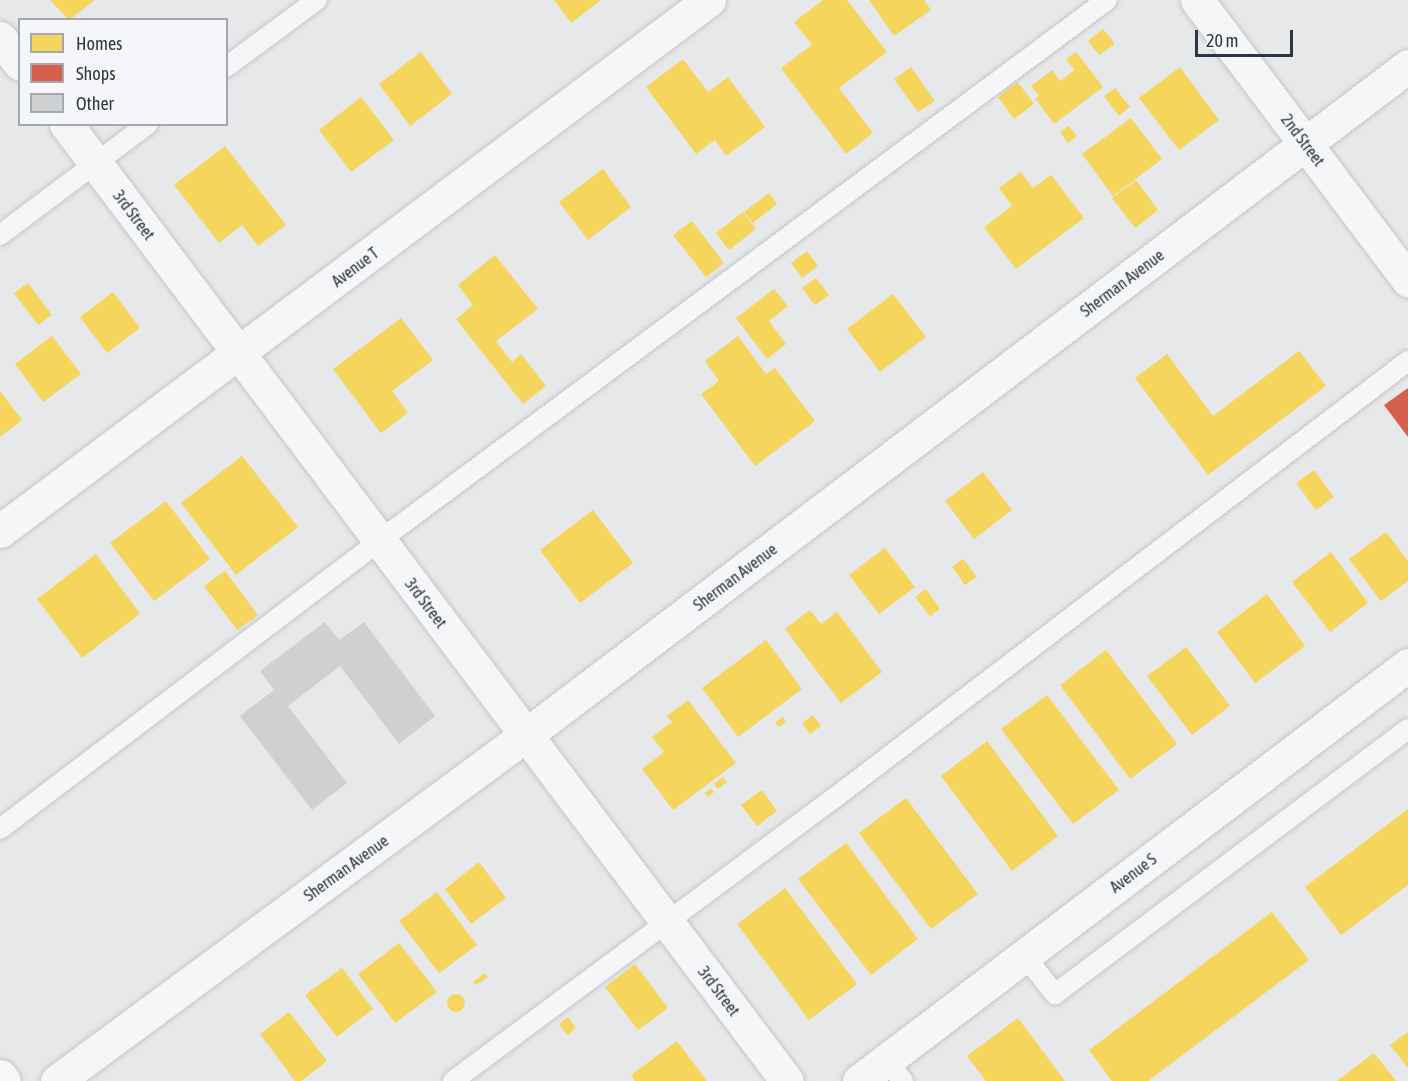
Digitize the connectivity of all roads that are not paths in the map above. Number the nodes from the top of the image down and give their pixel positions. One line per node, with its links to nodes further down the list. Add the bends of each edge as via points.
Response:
1 (317, 0): 7 (lane)
2 (709, 0): 15 (street, Avenue T)
3 (1107, 0): 18 (lane)
4 (1197, 0): 11 (street, 2nd Street)
5 (0, 38): 6 (street)
6 (18, 61)
7 (228, 66)
8 (1408, 66): 11 (street, Sherman Avenue)
9 (67, 126): 12 (street, 3rd Street)
10 (145, 126): 12 (lane)
11 (1306, 144): 14 (street, 2nd Street); 21 (street, Sherman Avenue)
12 (95, 163): 13 (lane); 15 (street, 3rd Street)
13 (0, 235)
14 (1408, 280)
15 (239, 354): 17 (street, Avenue T); 18 (street, 3rd Street)
16 (1408, 361): 23 (lane)
17 (0, 531)
18 (379, 541): 21 (street, 3rd Street); 22 (lane)
19 (1408, 665): 24 (street, Avenue S)
20 (1408, 729): 24 (lane, via 1055,994)
21 (526, 735): 23 (street, 3rd Street); 28 (street, Sherman Avenue)
22 (0, 829)
23 (668, 923): 29 (lane); 30 (street, 3rd Street)
24 (1024, 956): 25 (street, Avenue S)
25 (894, 1070): 31 (street, Avenue S)
26 (0, 1076): 27 (main road)
27 (4, 1081)
28 (57, 1081)
29 (453, 1081)
30 (787, 1081)
31 (859, 1081)

